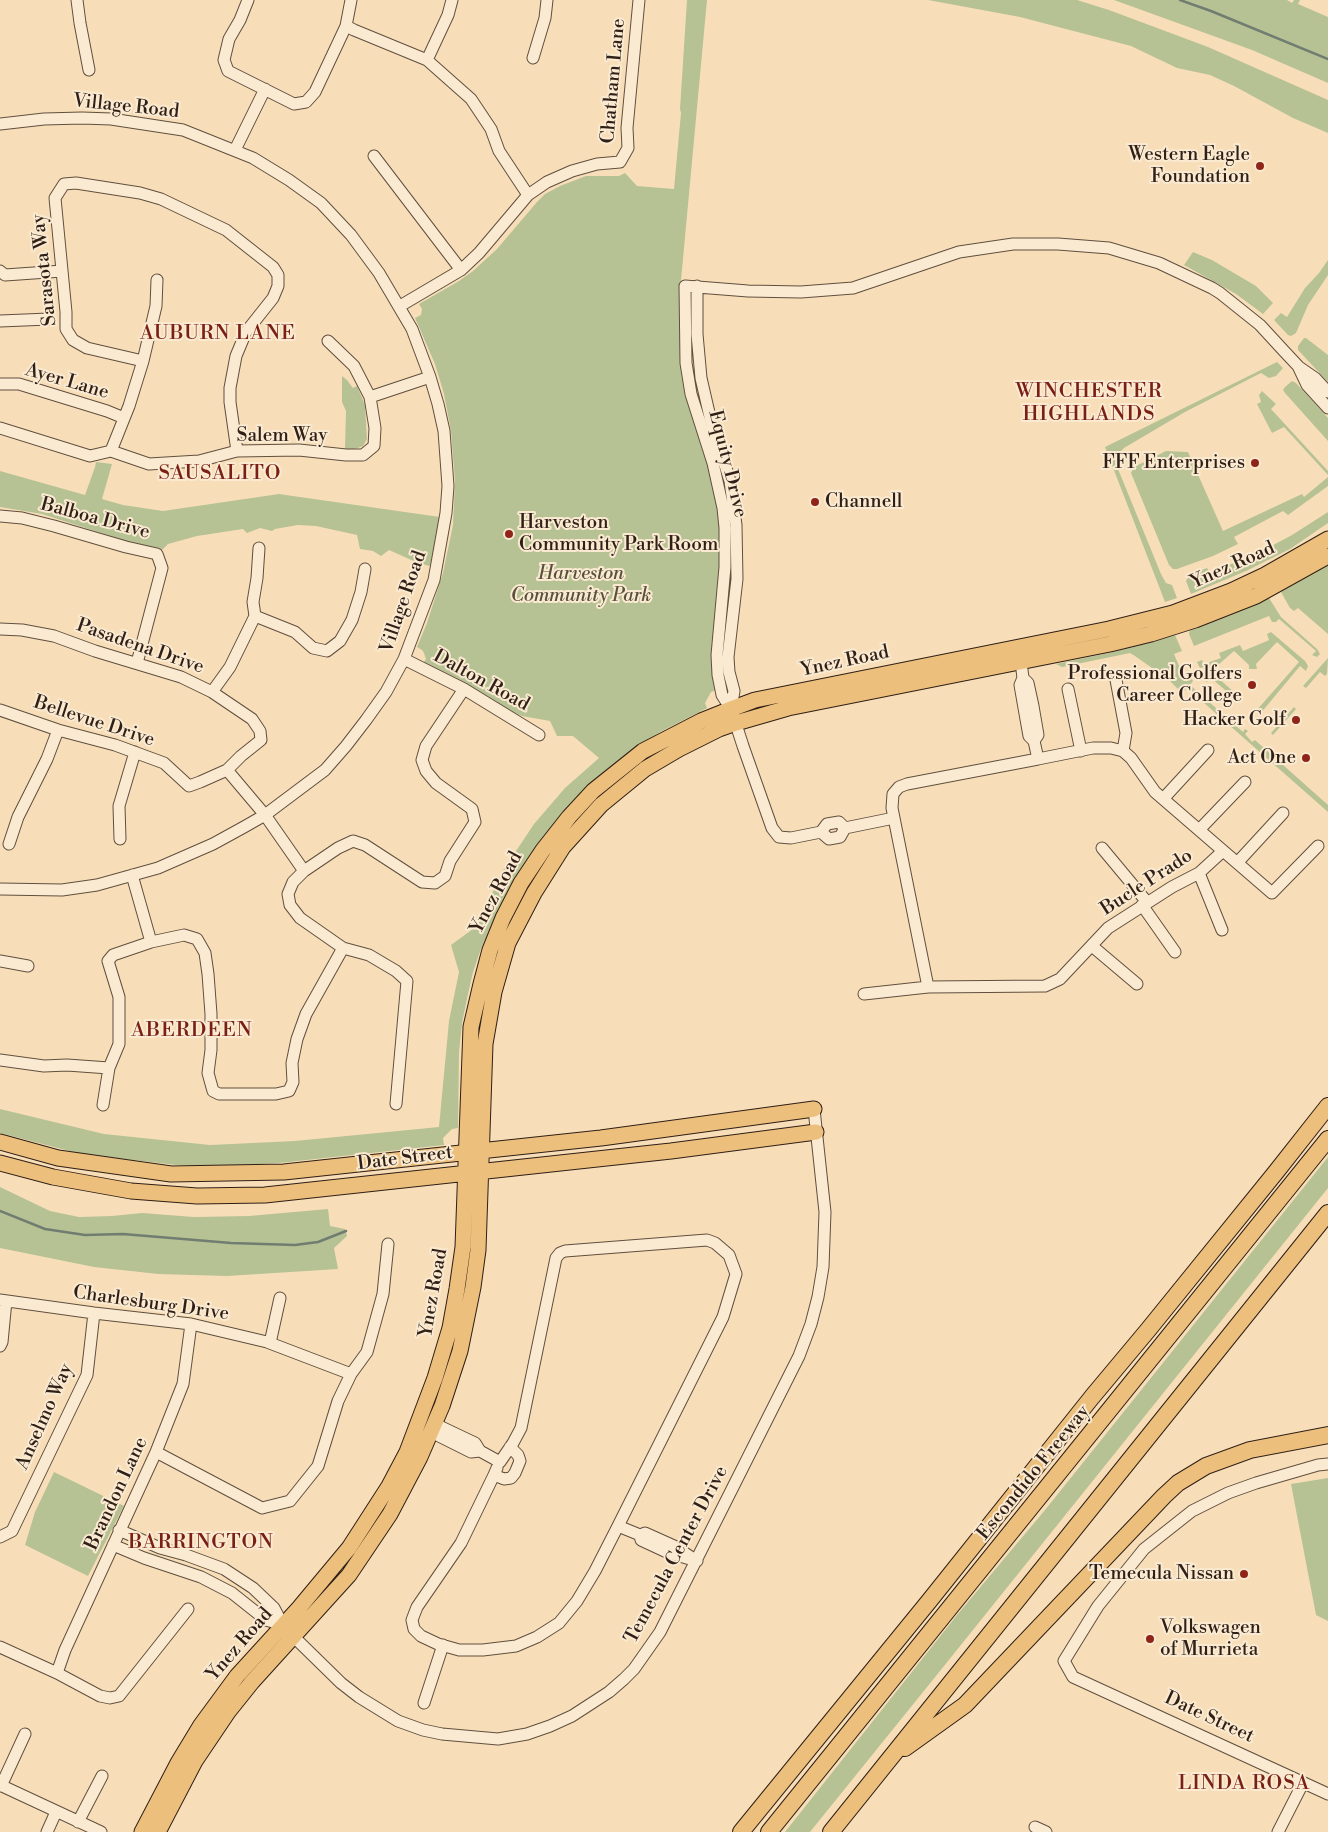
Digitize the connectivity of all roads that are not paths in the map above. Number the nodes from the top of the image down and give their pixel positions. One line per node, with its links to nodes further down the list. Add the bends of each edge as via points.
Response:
1 (77, 0): 10 (street)
2 (248, 0): 11 (street, via 224,60 228,71)
3 (351, 0): 7 (street)
4 (452, 0): 9 (street)
5 (547, 0): 8 (street)
6 (639, 0): 15 (street, Chatham Lane, via 628,148 620,162 572,171)
7 (346, 26): 9 (street); 11 (street, via 315,92 306,102 294,104)
8 (533, 58)
9 (427, 60): 15 (street, via 471,99)
10 (89, 70)
11 (265, 89): 13 (street)
12 (0, 124): 13 (street, Village Road, via 44,119 111,119 183,130)
13 (235, 150): 20 (street, Village Road, via 289,180 321,203 350,234)
14 (374, 156): 16 (street)
15 (528, 195): 16 (street, Chatham Lane)
16 (461, 270): 20 (street, Chatham Lane)
17 (0, 271): 18 (street, via 5,275)
18 (62, 271): 24 (street, Sarasota Way, via 66,329 73,340 87,348); 33 (street, Sarasota Way, via 55,198 64,184 76,183 140,193 168,202 226,230 273,267 278,275 278,286 273,298 246,332 236,356 230,402)
19 (156, 280): 24 (street, via 156,306)
20 (400, 306): 26 (street, Village Road)
21 (49, 319): 22 (street)
22 (0, 321)
23 (328, 341): 29 (street, via 354,366)
24 (143, 361): 31 (street)
25 (1298, 366): 28 (street); 30 (street, via 1307,385); 51 (street, Equity Drive, via 1260,326 1212,288 1159,263 1109,248 1013,244 959,252 853,288 801,292 691,286 686,355 691,394 713,463 723,514 726,547 717,662 722,695)
26 (430, 377): 29 (street); 43 (street, Village Road, via 444,431 448,486 446,513 434,580)
27 (0, 384): 31 (street, Ayer Lane, via 19,384)
28 (1328, 392)
29 (370, 397): 33 (street, Salem Way, via 374,446 363,455)
30 (1328, 408)
31 (124, 418): 34 (street)
32 (0, 428): 34 (street, via 90,456)
33 (238, 450): 34 (street, Salem Way, via 199,461 149,464)
34 (111, 451)
35 (0, 516): 45 (street, Balboa Drive, via 22,518 157,554 162,568)
36 (1328, 539): 42 (main road, Ynez Road, via 1266,575 1173,614)
37 (259, 548): 40 (street, via 253,602)
38 (1328, 556): 44 (main road, Ynez Road, via 1256,596 1195,620 1110,644)
39 (365, 569): 40 (street, via 352,620 340,641 327,651 314,648 295,632)
40 (255, 616): 49 (street, via 230,667)
41 (0, 629): 45 (street, Pasadena Drive, via 54,636)
42 (1064, 638): 44 (main road, via 1058,645 1024,653); 51 (main road, Ynez Road, via 754,700)
43 (404, 659): 47 (street, Dalton Road); 63 (street, Village Road, via 386,692 325,770)
44 (1021, 662): 51 (main road, Ynez Road); 58 (street, via 1028,683 1032,726 1038,735 1034,741)
45 (137, 663): 49 (street, Pasadena Drive, via 181,677)
46 (1116, 680): 56 (street, via 1126,733)
47 (464, 689): 53 (street, Dalton Road); 72 (street, via 426,746 422,760 436,783 472,808 475,822 444,876 435,883 422,882 365,845 353,841)
48 (1068, 689): 55 (street)
49 (212, 692): 59 (street, Pasadena Drive, via 252,719 260,731 261,740)
50 (0, 710): 52 (street, Bellevue Drive)
51 (734, 716): 64 (street, via 772,828 779,837 821,832 827,824 839,822 845,828); 96 (main road, Ynez Road, via 645,769 601,805 562,847 534,893 508,943 494,992 485,1044); 97 (main road, Ynez Road, via 701,720 644,751 616,773 569,817 522,883 490,950 471,1027)
52 (58, 730): 57 (street, Bellevue Drive); 67 (street)
53 (539, 734)
54 (1208, 750): 61 (street)
55 (1081, 751): 56 (street, via 1112,748); 58 (street)
56 (1123, 751): 61 (street, Bucle Prado)
57 (136, 752): 59 (street, Bellevue Drive, via 164,763 189,786); 66 (street, via 119,806)
58 (1038, 759): 64 (street, via 899,787 893,794)
59 (227, 770): 63 (street)
60 (1245, 782): 65 (street)
61 (1163, 799): 65 (street, Bucle Prado)
62 (1283, 813): 71 (street)
63 (265, 815): 72 (street); 74 (street, Village Road, via 213,844 158,868)
64 (894, 818): 85 (street)
65 (1200, 830): 70 (street, Bucle Prado)
66 (120, 839)
67 (9, 844)
68 (1318, 846): 71 (street, Bucle Prado, via 1272,893)
69 (1102, 848): 76 (street)
70 (1223, 851): 71 (street, Bucle Prado); 73 (street, Bucle Prado)
71 (1237, 863)
72 (304, 871): 80 (street, via 288,894 290,905 300,918)
73 (1198, 873): 76 (street, Bucle Prado); 77 (street)
74 (132, 875): 75 (street, Village Road, via 62,890); 78 (street)
75 (0, 890)
76 (1144, 903): 79 (street, Bucle Prado, via 1108,928); 81 (street)
77 (1222, 930)
78 (151, 942): 80 (street, via 184,935 197,939 205,953 211,1014 208,1073 213,1091 219,1094 289,1091 293,1082 292,1063 297,1039 306,1014); 88 (street, via 113,954 108,962 119,997 119,1044)
79 (1092, 946): 84 (street); 85 (street, Bucle Prado, via 1060,979 1045,986)
80 (343, 948): 89 (street, via 369,955 407,981)
81 (1175, 952)
82 (0, 961): 83 (street)
83 (28, 966)
84 (1137, 984)
85 (928, 988): 86 (street, Bucle Prado)
86 (864, 994)
87 (0, 1060): 88 (street, via 44,1066)
88 (109, 1068): 90 (street)
89 (396, 1104)
90 (103, 1105)
91 (1328, 1106): 143 (highway)
92 (814, 1109): 93 (street, Temecula Center Drive); 96 (main road, Date Street)
93 (816, 1132): 100 (main road, Date Street); 122 (street, Temecula Center Drive, via 825,1238 823,1267 811,1324 792,1370)
94 (1328, 1139): 144 (highway, Escondido Freeway)
95 (0, 1142): 97 (main road, Date Street, via 58,1158 171,1174 284,1172)
96 (482, 1151): 97 (main road, Date Street); 100 (main road, Ynez Road)
97 (466, 1152): 99 (main road, Ynez Road)
98 (0, 1163): 99 (main road, Date Street, via 18,1170 98,1186 197,1196 265,1195)
99 (465, 1172): 100 (main road, Date Street); 109 (main road, Ynez Road, via 463,1247 450,1328)
100 (481, 1172): 111 (main road, Ynez Road, via 478,1250 467,1319)
101 (1328, 1213): 131 (highway)
102 (388, 1244): 110 (street, via 383,1294 367,1352)
103 (280, 1298): 107 (street)
104 (3, 1300): 105 (street, Charlesburg Drive); 108 (street)
105 (94, 1313): 106 (street, Charlesburg Drive); 120 (street, Anselmo Way, via 87,1375 12,1532)
106 (191, 1324): 107 (street, Charlesburg Drive); 114 (street, Brandon Lane, via 183,1384)
107 (270, 1343): 110 (street, Charlesburg Drive)
108 (0, 1346)
109 (442, 1354): 111 (main road, via 445,1368 427,1419 427,1424); 124 (main road, Ynez Road, via 419,1424 389,1486 343,1556)
110 (351, 1374): 114 (street, via 338,1401 318,1466 290,1501 262,1508)
111 (433, 1428): 115 (street, via 471,1452 480,1451); 125 (main road, Ynez Road, via 377,1535 349,1575)
112 (1328, 1435): 131 (highway, via 1241,1453 1206,1466 1178,1483 965,1705)
113 (510, 1447): 115 (street); 117 (street, via 520,1461 515,1473 504,1479); 118 (street, via 521,1428 556,1258 560,1253 699,1240 716,1243 729,1255 736,1274 723,1316)
114 (156, 1452): 119 (street, Brandon Lane)
115 (500, 1462): 117 (street)
116 (1328, 1464): 133 (street, Date Street, via 1279,1476 1192,1511 1144,1549 1098,1606 1064,1662 1073,1677)
117 (494, 1475): 126 (street, via 461,1543 417,1607 412,1620 414,1629 421,1636)
118 (618, 1526): 122 (street, via 669,1553); 126 (street, via 595,1571 559,1623 516,1646 459,1650)
119 (120, 1530): 121 (street, Brandon Lane); 124 (street, via 160,1548 224,1569 253,1588 274,1608)
120 (0, 1538)
121 (113, 1545): 124 (street, via 201,1577 232,1593 266,1620); 128 (street, Brandon Lane)
122 (697, 1561): 125 (street, Temecula Center Drive, via 660,1632 634,1669 609,1692 572,1716 527,1734 498,1739 442,1734 398,1721 341,1683)
123 (188, 1610): 128 (street, via 118,1696 100,1696)
124 (283, 1625): 125 (street, Temecula Center Drive); 135 (main road, Ynez Road, via 237,1676 190,1741)
125 (294, 1637): 135 (main road, Ynez Road, via 252,1682)
126 (443, 1645): 129 (street)
127 (0, 1647): 128 (street)
128 (57, 1672)
129 (424, 1703)
130 (25, 1734): 134 (street)
131 (889, 1760): 145 (highway)
132 (102, 1776): 138 (street)
133 (1303, 1783): 136 (street, Date Street); 146 (street)
134 (1, 1785): 137 (street)
135 (170, 1791): 141 (main road); 142 (main road)
136 (1328, 1794)
137 (56, 1812): 138 (street); 139 (street)
138 (78, 1822): 140 (street)
139 (47, 1832)
140 (101, 1832)
141 (142, 1832)
142 (158, 1832)
143 (742, 1832)
144 (769, 1832)
145 (831, 1832)
146 (1278, 1832)

